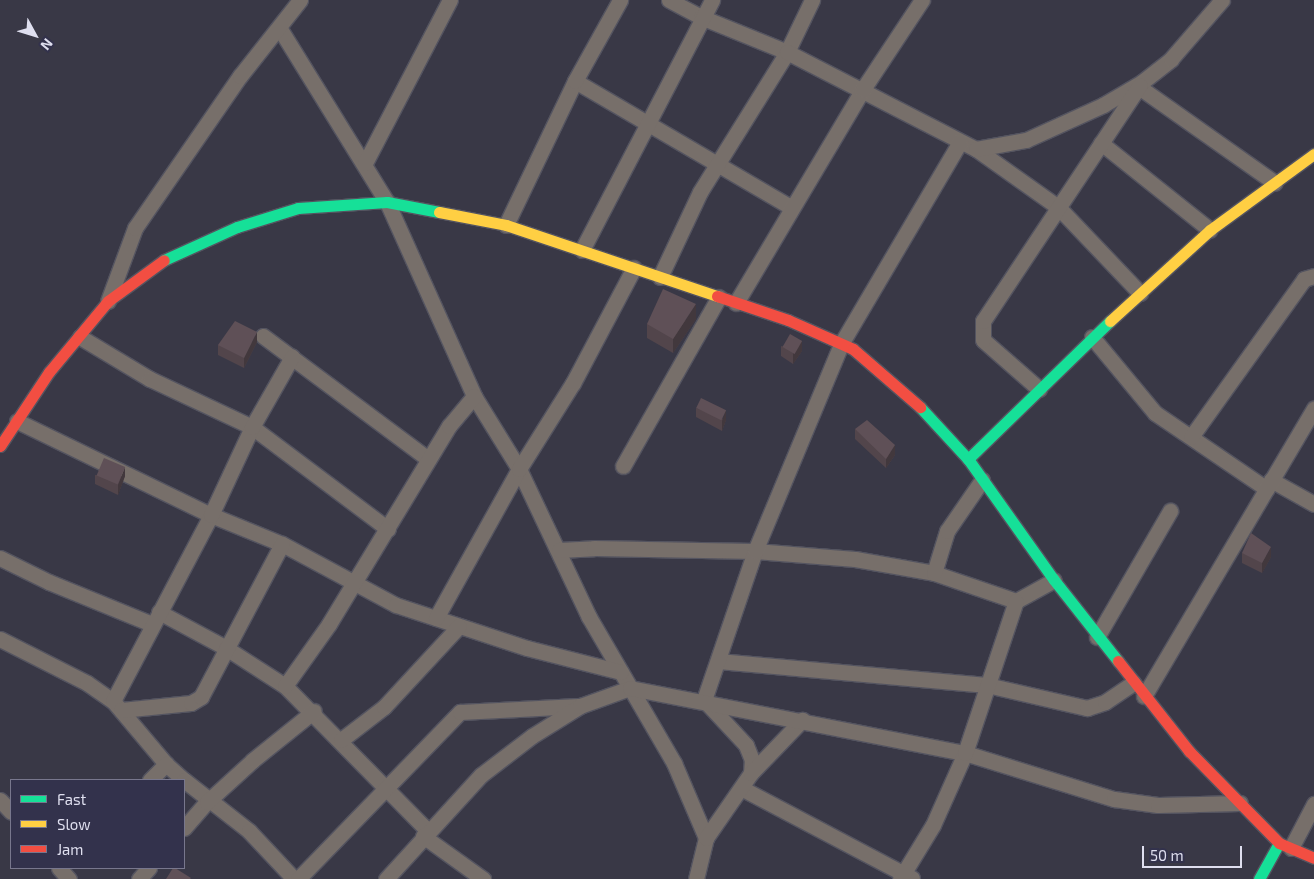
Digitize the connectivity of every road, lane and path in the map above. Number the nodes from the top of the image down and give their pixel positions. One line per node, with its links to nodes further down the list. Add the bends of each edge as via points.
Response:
1 (300, 0): 10 (street)
2 (450, 0): 20 (street)
3 (620, 0): 12 (street)
4 (669, 0): 9 (street)
5 (712, 0): 9 (street)
6 (812, 0): 11 (street)
7 (922, 0): 14 (street)
8 (1222, 0): 13 (street, via 1171,58)
9 (701, 17): 11 (street); 15 (street)
10 (280, 29): 20 (street); 34 (street, via 240,76 135,228)
11 (787, 52): 14 (street); 21 (street)
12 (575, 81): 15 (street); 26 (street)
13 (1140, 84): 17 (street); 18 (street, via 1103,105 1026,140); 22 (street)
14 (864, 89): 16 (street); 25 (street)
15 (646, 123): 21 (street); 28 (street)
16 (960, 142): 18 (street); 39 (street)
17 (1101, 143): 24 (street); 27 (street)
18 (976, 149): 24 (street)
19 (1314, 154): 22 (main road)
20 (365, 162): 23 (street)
21 (718, 164): 25 (street); 31 (street, via 700,192)
22 (1275, 183): 27 (main road)
23 (388, 202): 26 (main road); 34 (main road, via 298,208 237,227 169,256); 42 (street)
24 (1058, 207): 32 (street); 41 (street, via 990,309 981,333 984,340)
25 (792, 208): 35 (street)
26 (506, 225): 28 (main road)
27 (1210, 230): 32 (main road)
28 (582, 250): 29 (main road)
29 (634, 268): 31 (main road); 51 (street, via 572,383)
30 (1314, 276): 46 (street, via 1304,279)
31 (660, 277): 33 (main road)
32 (1140, 293): 38 (main road)
33 (719, 297): 35 (main road); 50 (street)
34 (108, 301): 37 (main road)
35 (736, 303): 39 (main road, via 788,320)
36 (263, 336): 40 (street)
37 (80, 337): 44 (main road, via 49,372); 45 (street, via 150,379)
38 (1092, 337): 41 (main road); 46 (street, via 1147,406)
39 (841, 344): 49 (main road, via 853,349 908,393); 60 (street)
40 (292, 356): 45 (street); 48 (street)
41 (1039, 389): 49 (main road)
42 (474, 396): 48 (street); 51 (street)
43 (1314, 408): 53 (street)
44 (17, 421): 47 (main road); 56 (street)
45 (252, 427): 56 (street); 57 (street)
46 (1192, 437): 53 (street)
47 (0, 446)
48 (428, 459): 57 (street)
49 (968, 459): 52 (main road)
50 (623, 466)
51 (519, 469): 59 (street); 67 (street)
52 (982, 480): 62 (street, via 947,531); 63 (main road)
53 (1269, 484): 54 (street); 78 (street)
54 (1314, 504)
55 (1170, 511): 69 (street)
56 (211, 515): 58 (street); 66 (street)
57 (388, 529): 64 (street)
58 (282, 544): 64 (street); 71 (street)
59 (559, 550): 60 (street); 73 (street, via 589,617)
60 (755, 551): 62 (street, via 855,559); 72 (street)
61 (0, 558): 66 (street, via 49,582)
62 (934, 573): 65 (street)
63 (1054, 580): 65 (street); 69 (main road)
64 (354, 583): 67 (street, via 396,605); 76 (street)
65 (1016, 601): 75 (street)
66 (156, 618): 71 (street); 80 (street)
67 (436, 618): 68 (street)
68 (459, 626): 73 (street); 84 (street, via 384,708)
69 (1097, 637): 74 (main road)
70 (0, 639): 80 (street, via 87,683)
71 (226, 648): 76 (street); 80 (street, via 201,697 191,703)
72 (718, 661): 75 (street); 79 (street)
73 (621, 672): 77 (street)
74 (1133, 683): 75 (street, via 1105,702 1087,708); 78 (main road)
75 (986, 685): 85 (street)
76 (285, 686): 82 (street)
77 (630, 688): 79 (street); 81 (street); 98 (street, via 670,755)
78 (1144, 696): 94 (main road, via 1189,751)
79 (704, 700): 83 (street); 87 (street, via 746,745 752,760)
80 (117, 705): 86 (street)
81 (580, 706): 91 (street, via 460,712); 97 (street, via 532,736 481,775)
82 (314, 711): 84 (street); 93 (street)
83 (802, 720): 85 (street); 87 (street)
84 (341, 740): 91 (street)
85 (965, 753): 94 (street, via 1114,798 1158,805); 102 (street)
86 (166, 764): 88 (street); 89 (street)
87 (751, 773): 92 (street)
88 (151, 779)
89 (183, 779)
90 (185, 781): 93 (street)
91 (385, 787): 97 (street); 105 (street)
92 (743, 789): 98 (street); 102 (street)
93 (207, 802): 96 (street); 104 (street, via 249,831)
94 (1240, 803): 99 (main road)
95 (1314, 804): 99 (street)
96 (185, 827)
97 (425, 833): 106 (street); 107 (street)
98 (706, 838): 108 (street)
99 (1285, 846): 100 (main road); 109 (main road)
100 (1314, 858)
101 (148, 869): 103 (street)
102 (906, 877)
103 (139, 879)
104 (294, 879)
105 (298, 879)
106 (386, 879)
107 (484, 879)
108 (696, 879)
109 (1259, 879)

